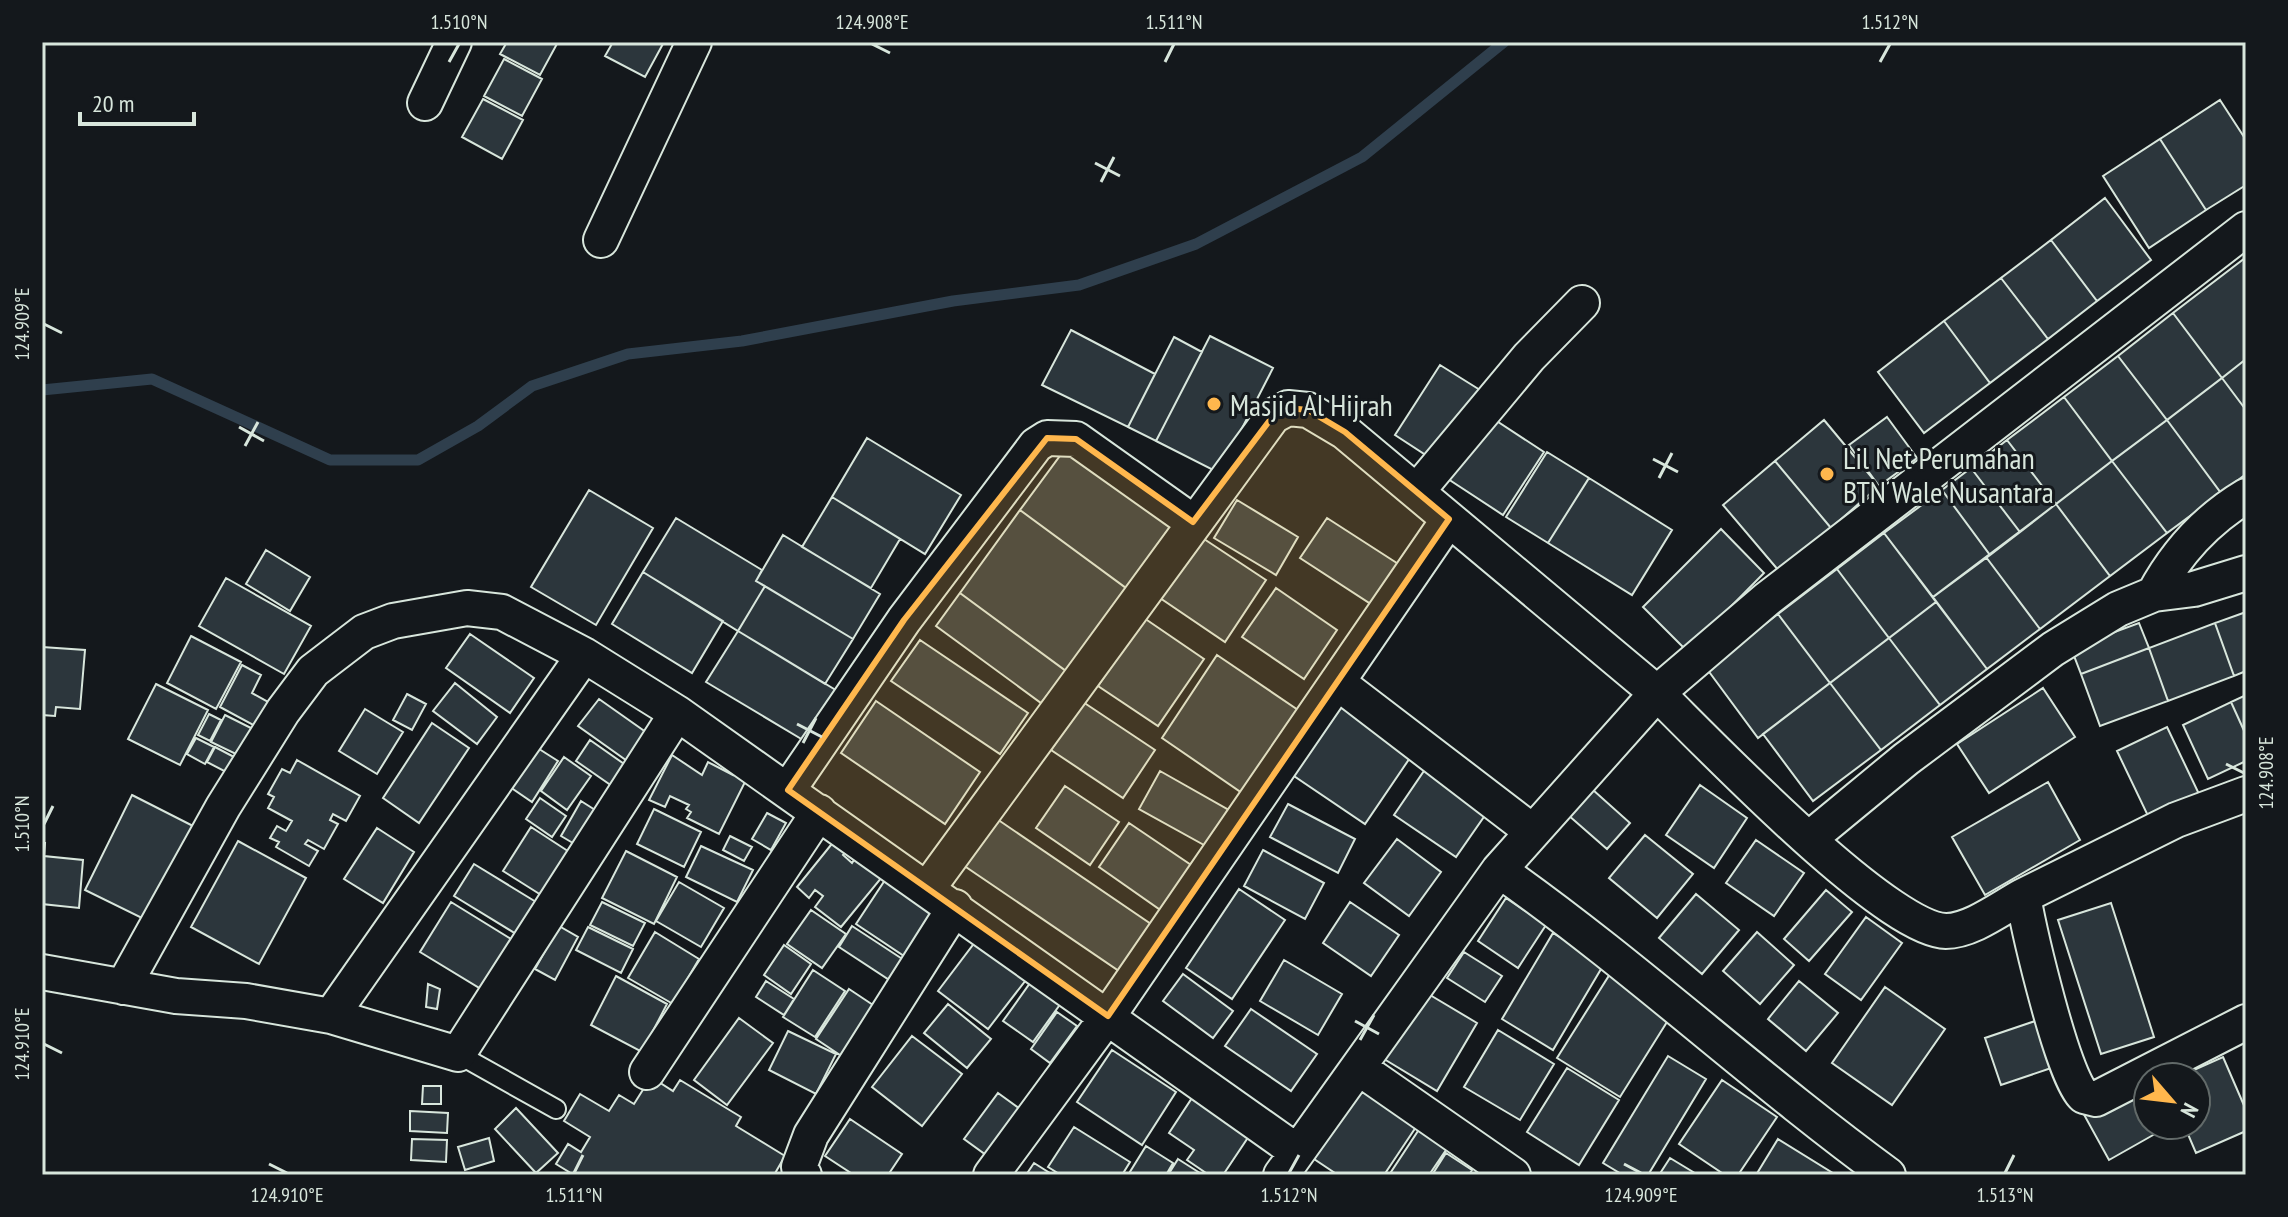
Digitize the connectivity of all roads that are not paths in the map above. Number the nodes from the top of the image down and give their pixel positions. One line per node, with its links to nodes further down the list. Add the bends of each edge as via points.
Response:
1 (454, 42): 3 (street)
2 (694, 42): 5 (street)
3 (425, 103)
4 (2246, 229): 15 (street, via 1767,599)
5 (601, 240)
6 (1582, 303): 7 (street, via 1529,357)
7 (1418, 490): 9 (street); 10 (street, via 1325,419 1288,408 1273,416)
8 (2246, 496): 12 (street, via 2195,535)
9 (1449, 519): 14 (street); 15 (street)
10 (1193, 522): 17 (street, via 1076,439 1047,438 1036,445 904,620); 24 (street)
11 (2246, 573): 12 (street, via 2194,589)
12 (2154, 594): 21 (street, via 2118,609 2053,649)
13 (584, 655): 16 (street); 26 (street, via 502,612 482,608 393,621 347,642 313,671 283,711); 27 (street)
14 (1337, 682): 20 (street); 28 (street)
15 (1657, 693): 20 (street); 21 (street)
16 (677, 713): 17 (street); 30 (street)
17 (788, 790): 19 (street)
18 (2246, 794): 23 (street, via 2176,820)
19 (819, 812): 24 (street); 32 (street)
20 (1533, 832): 22 (street)
21 (1809, 839): 23 (street, via 1919,925 1961,928)
22 (1499, 870): 31 (street); 38 (street)
23 (2023, 896): 29 (street, via 2047,1002 2084,1096 2096,1099)
24 (942, 897): 28 (street); 35 (street, via 811,1135 799,1167)
25 (42, 972): 26 (street)
26 (123, 987): 27 (street)
27 (331, 1016): 30 (street)
28 (1108, 1016): 34 (street); 36 (street)
29 (2246, 1022)
30 (458, 1054): 33 (lane)
31 (1359, 1068): 34 (street); 37 (street)
32 (647, 1072)
33 (556, 1109)
34 (1288, 1163)
35 (804, 1175)
36 (991, 1175)
37 (1513, 1175)
38 (1888, 1175)

